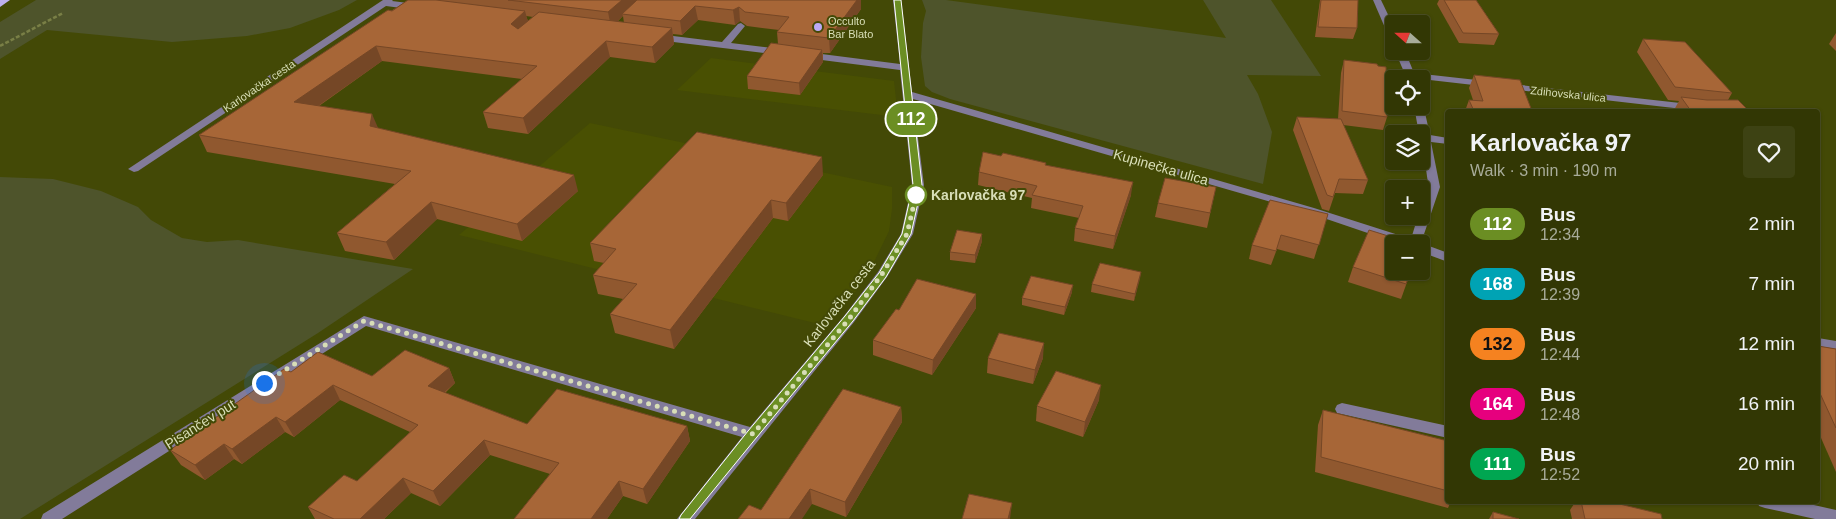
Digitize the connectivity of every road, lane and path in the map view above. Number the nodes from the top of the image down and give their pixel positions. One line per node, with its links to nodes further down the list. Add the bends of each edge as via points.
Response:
1 (6, 0): 5 (main road)
2 (897, 0): 13 (street, Karlovačka cesta)
3 (1377, 0): 8 (street)
4 (387, 2): 6 (street, Karlovačka cesta); 20 (street, Karlovačka cesta)
5 (0, 4)
6 (423, 8)
7 (63, 12): 12 (path)
8 (1385, 17)
9 (741, 26): 11 (street)
10 (651, 36): 11 (street)
11 (724, 45): 13 (street)
12 (0, 46)
13 (905, 68): 15 (street, Karlovačka cesta)
14 (1430, 79): 16 (street, Zdihovska ulica)
15 (908, 94): 21 (street, Kupinečka ulica); 29 (street, Karlovačka cesta, via 918,185 907,234 849,319)
16 (1707, 109)
17 (1430, 139): 18 (street)
18 (1445, 141)
19 (1430, 162): 22 (street, via 1434,187)
20 (134, 169)
21 (1386, 235)
22 (1417, 235)
23 (1430, 251): 24 (street)
24 (1445, 257)
25 (1820, 343): 26 (street)
26 (1836, 346)
27 (1342, 409): 28 (street)
28 (1445, 431)
29 (753, 434): 32 (street, Pisančev put, via 364,321); 33 (street, Karlovačka cesta)
30 (1778, 504): 31 (street)
31 (1836, 517)
32 (49, 519)
33 (686, 519)

